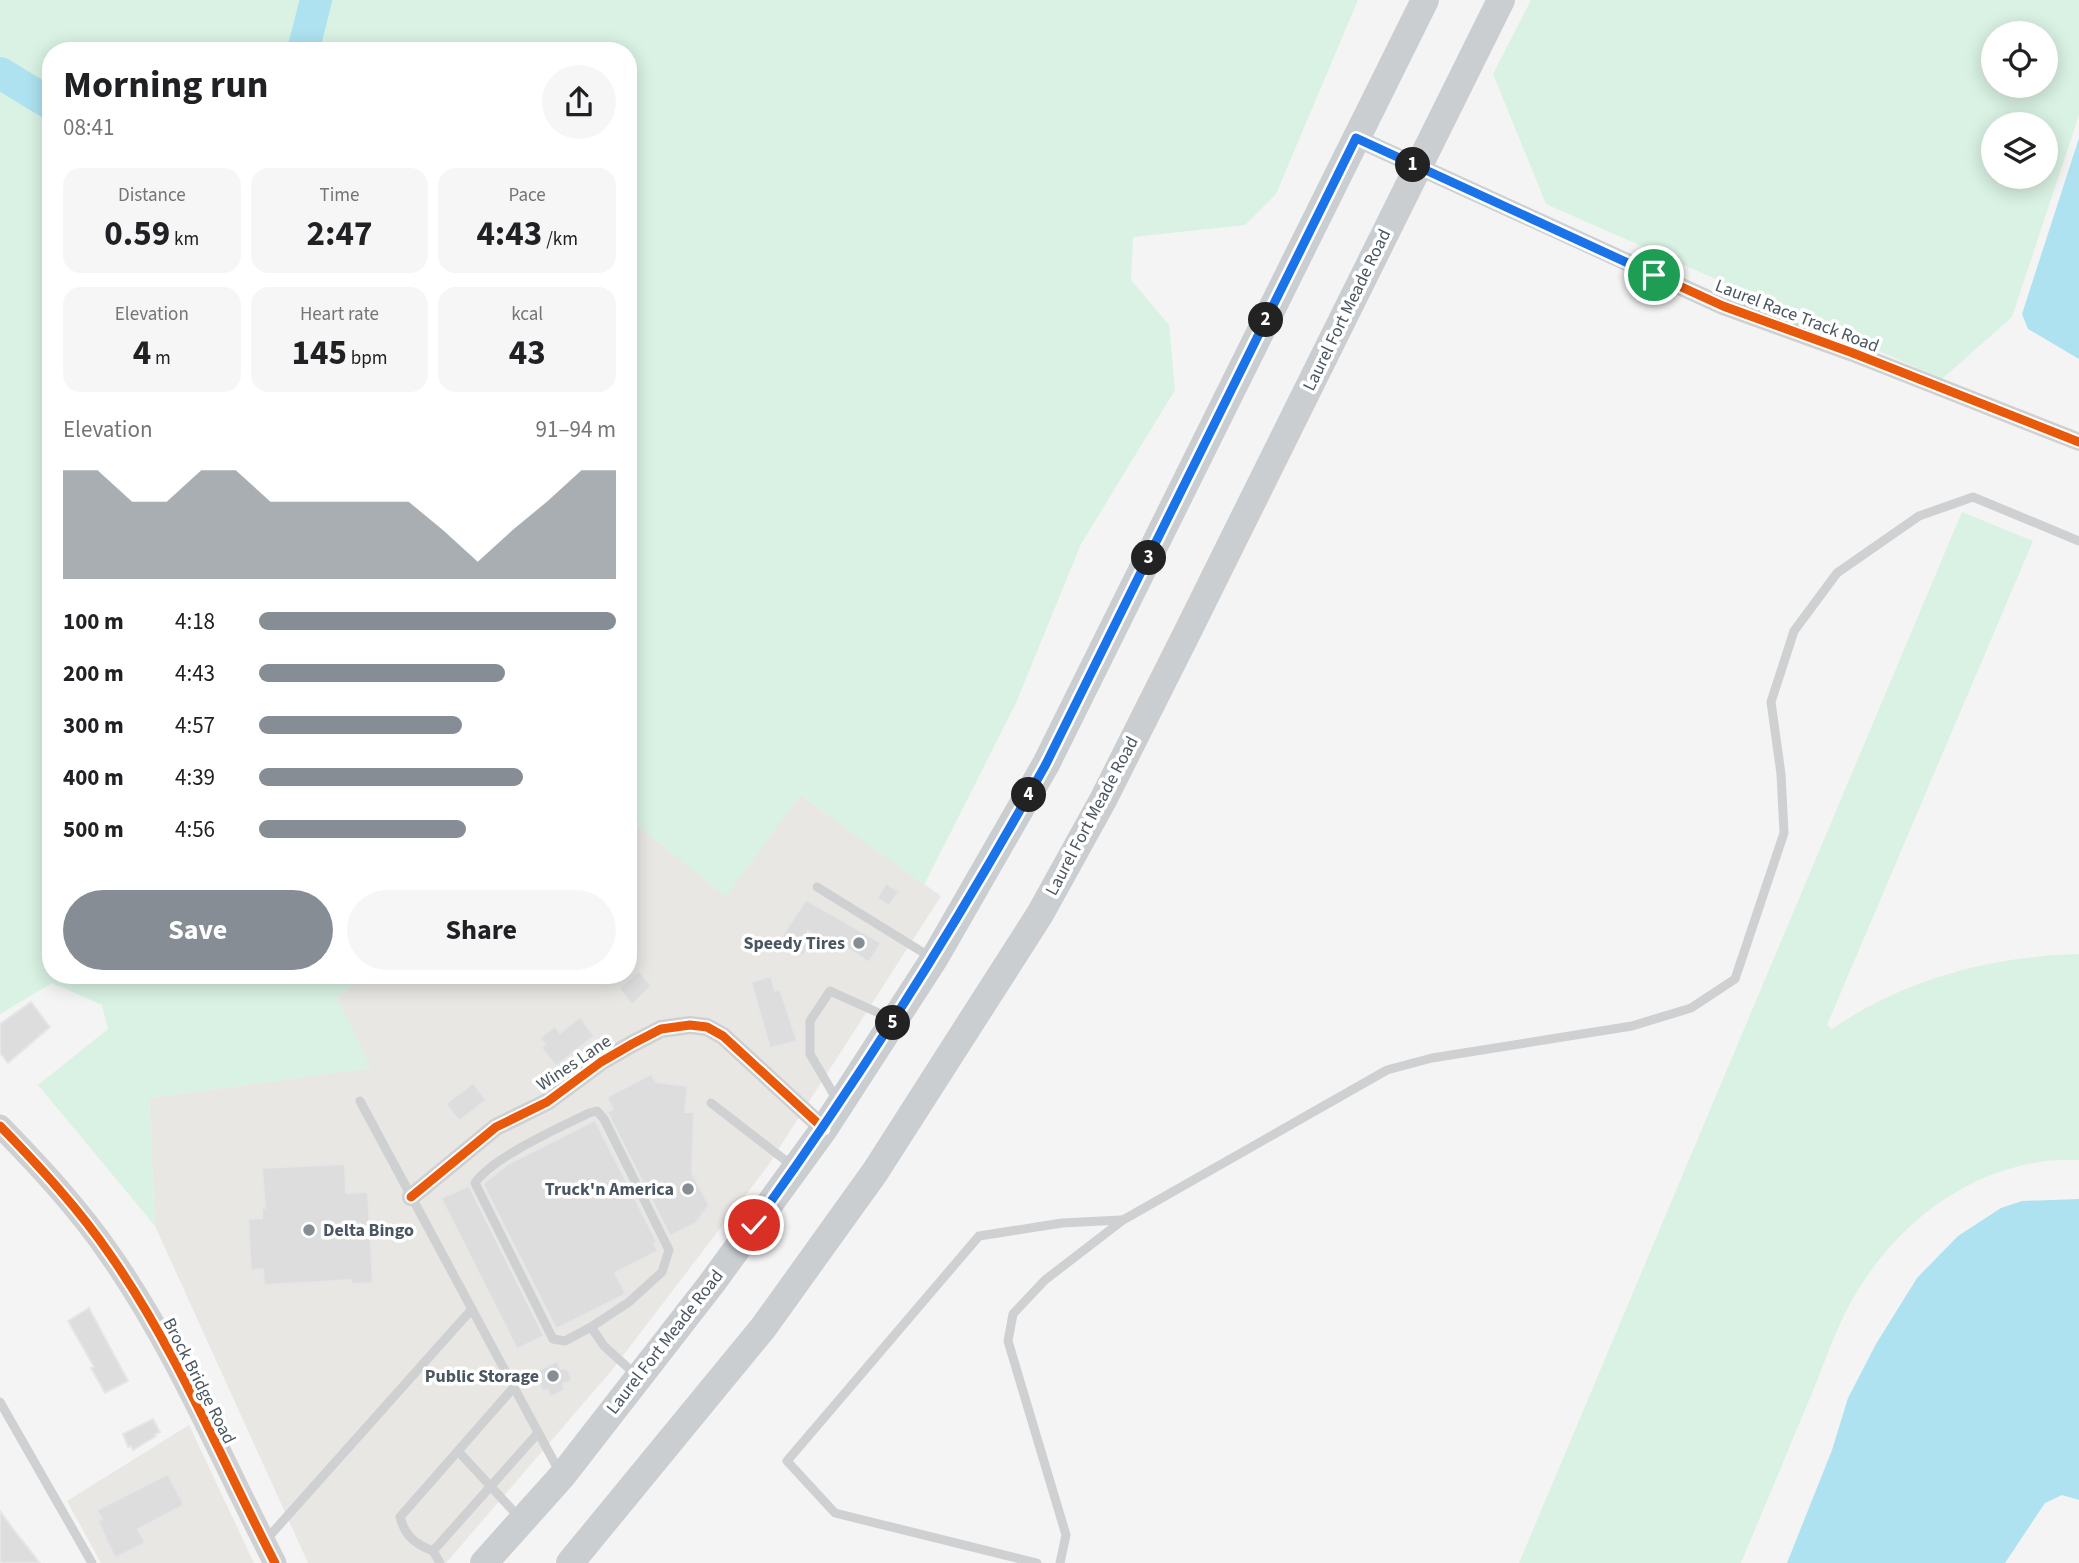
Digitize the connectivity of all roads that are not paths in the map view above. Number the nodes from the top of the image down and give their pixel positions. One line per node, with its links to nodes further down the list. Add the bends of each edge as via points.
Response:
1 (1425, 0): 3 (main road, Laurel Fort Meade Road)
2 (1501, 0): 4 (main road, Laurel Fort Meade Road)
3 (1356, 138): 4 (street, Laurel Race Track Road); 8 (main road, Laurel Fort Meade Road, via 1046,764)
4 (1418, 167): 5 (street, Laurel Race Track Road, via 1723,306); 34 (main road, Laurel Fort Meade Road, via 1195,619 1040,914 875,1172 764,1328)
5 (2079, 442)
6 (2079, 541): 17 (lane, via 1973,497 1919,516 1837,573 1794,631 1771,702 1784,833 1735,979 1691,1008 1632,1026 1432,1058 1387,1070)
7 (817, 887): 8 (lane)
8 (934, 959): 9 (main road, Laurel Fort Meade Road)
9 (895, 1020): 12 (main road, Laurel Fort Meade Road); 12 (lane, via 830,991 810,1021 810,1054)
10 (360, 1101): 16 (lane)
11 (711, 1103): 15 (lane)
12 (840, 1105): 14 (main road, Laurel Fort Meade Road)
13 (0, 1126): 28 (street, Brock Bridge Road, via 44,1171 111,1256 183,1380)
14 (824, 1129): 15 (main road, Laurel Fort Meade Road); 16 (street, Wines Lane, via 723,1036 690,1025 661,1029 601,1062 547,1102 496,1127)
15 (796, 1168): 20 (main road, Laurel Fort Meade Road)
16 (411, 1196): 18 (lane)
17 (1123, 1220): 35 (lane, via 1062,1223 979,1236 787,1461 835,1513); 36 (lane, via 1045,1279 1013,1314 1008,1341 1066,1535)
18 (472, 1309): 21 (lane); 28 (lane)
19 (591, 1327): 19 (lane, via 663,1272 669,1250 597,1111 482,1172 475,1182 553,1339 565,1341); 20 (lane, via 604,1346)
20 (638, 1377): 25 (main road, Laurel Fort Meade Road)
21 (514, 1387): 23 (lane); 24 (lane)
22 (0, 1402): 30 (lane)
23 (538, 1433): 25 (lane); 26 (lane)
24 (458, 1451): 26 (lane); 29 (lane, via 400,1517 403,1530 418,1545)
25 (562, 1476): 27 (main road, Laurel Fort Meade Road)
26 (491, 1486): 27 (lane); 29 (lane)
27 (523, 1521): 33 (main road, Laurel Fort Meade Road)
28 (264, 1542): 31 (street, Brock Bridge Road)
29 (433, 1550): 32 (lane)
30 (92, 1563)
31 (275, 1563)
32 (440, 1563)
33 (484, 1563)
34 (570, 1563)
35 (1037, 1563)
36 (1060, 1563)

